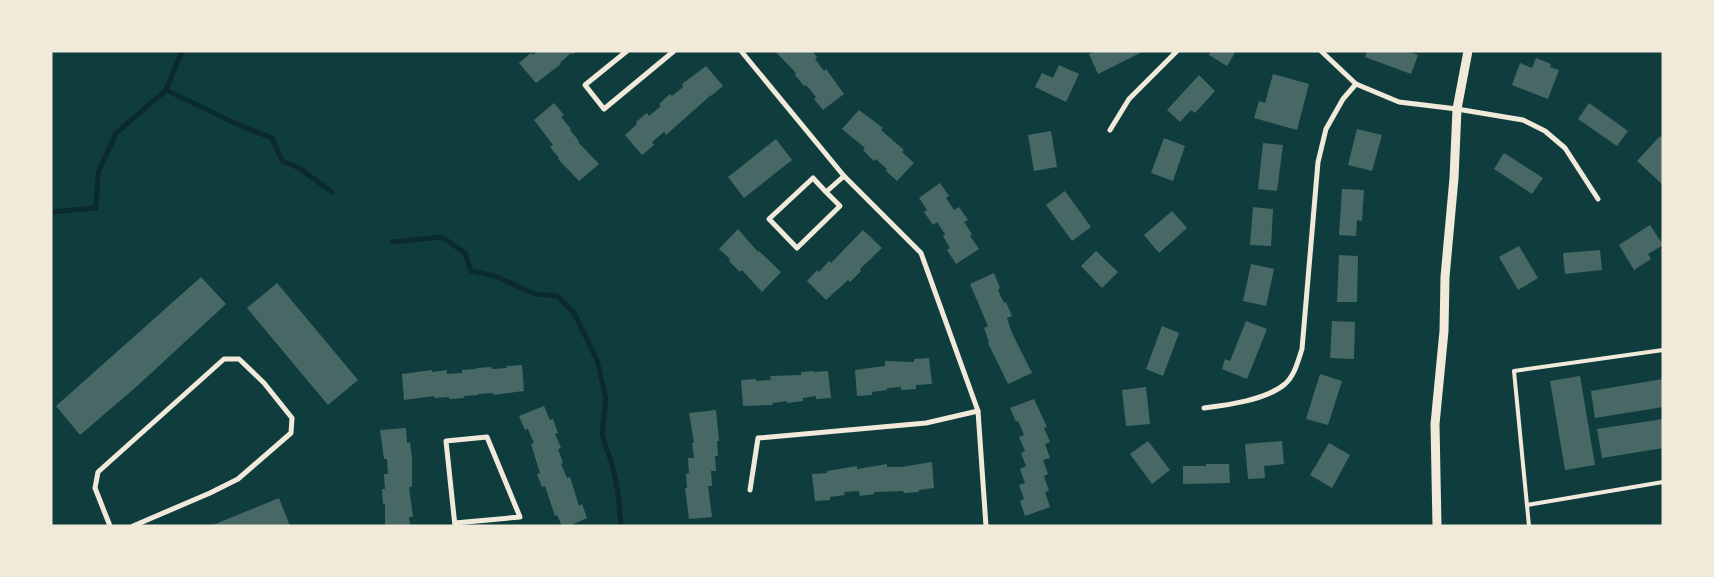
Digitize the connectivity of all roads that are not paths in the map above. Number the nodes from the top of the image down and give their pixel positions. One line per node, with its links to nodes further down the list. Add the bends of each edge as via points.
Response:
1 (627, 51): 2 (street, via 585,85 604,109)
2 (674, 51)
3 (741, 51): 10 (street)
4 (1177, 51): 9 (street, via 1129,99)
5 (1321, 51): 7 (street)
6 (1468, 51): 8 (street)
7 (1356, 84): 8 (street, via 1399,102); 14 (street, via 1326,129 1318,162 1302,350 1295,370 1285,384 1269,393 1237,404)
8 (1457, 109): 12 (street, via 1524,120 1545,130 1565,148); 23 (street, via 1435,424)
9 (1110, 130)
10 (844, 176): 11 (street); 15 (street, via 921,253)
11 (826, 192): 11 (street, via 813,178 769,219 797,248 840,206)
12 (1598, 199)
13 (1663, 350): 18 (lane, via 1514,371)
14 (1204, 408)
15 (978, 410): 17 (street, via 926,423 758,438); 22 (street)
16 (1663, 482): 18 (lane)
17 (750, 490)
18 (1527, 505): 24 (lane)
19 (455, 525): 19 (street, via 446,441 487,437 520,517)
20 (110, 526): 21 (street, via 95,488 98,472 224,359 239,359 264,383 292,418 291,433 238,479)
21 (133, 526)
22 (986, 526)
23 (1437, 526)
24 (1529, 526)

